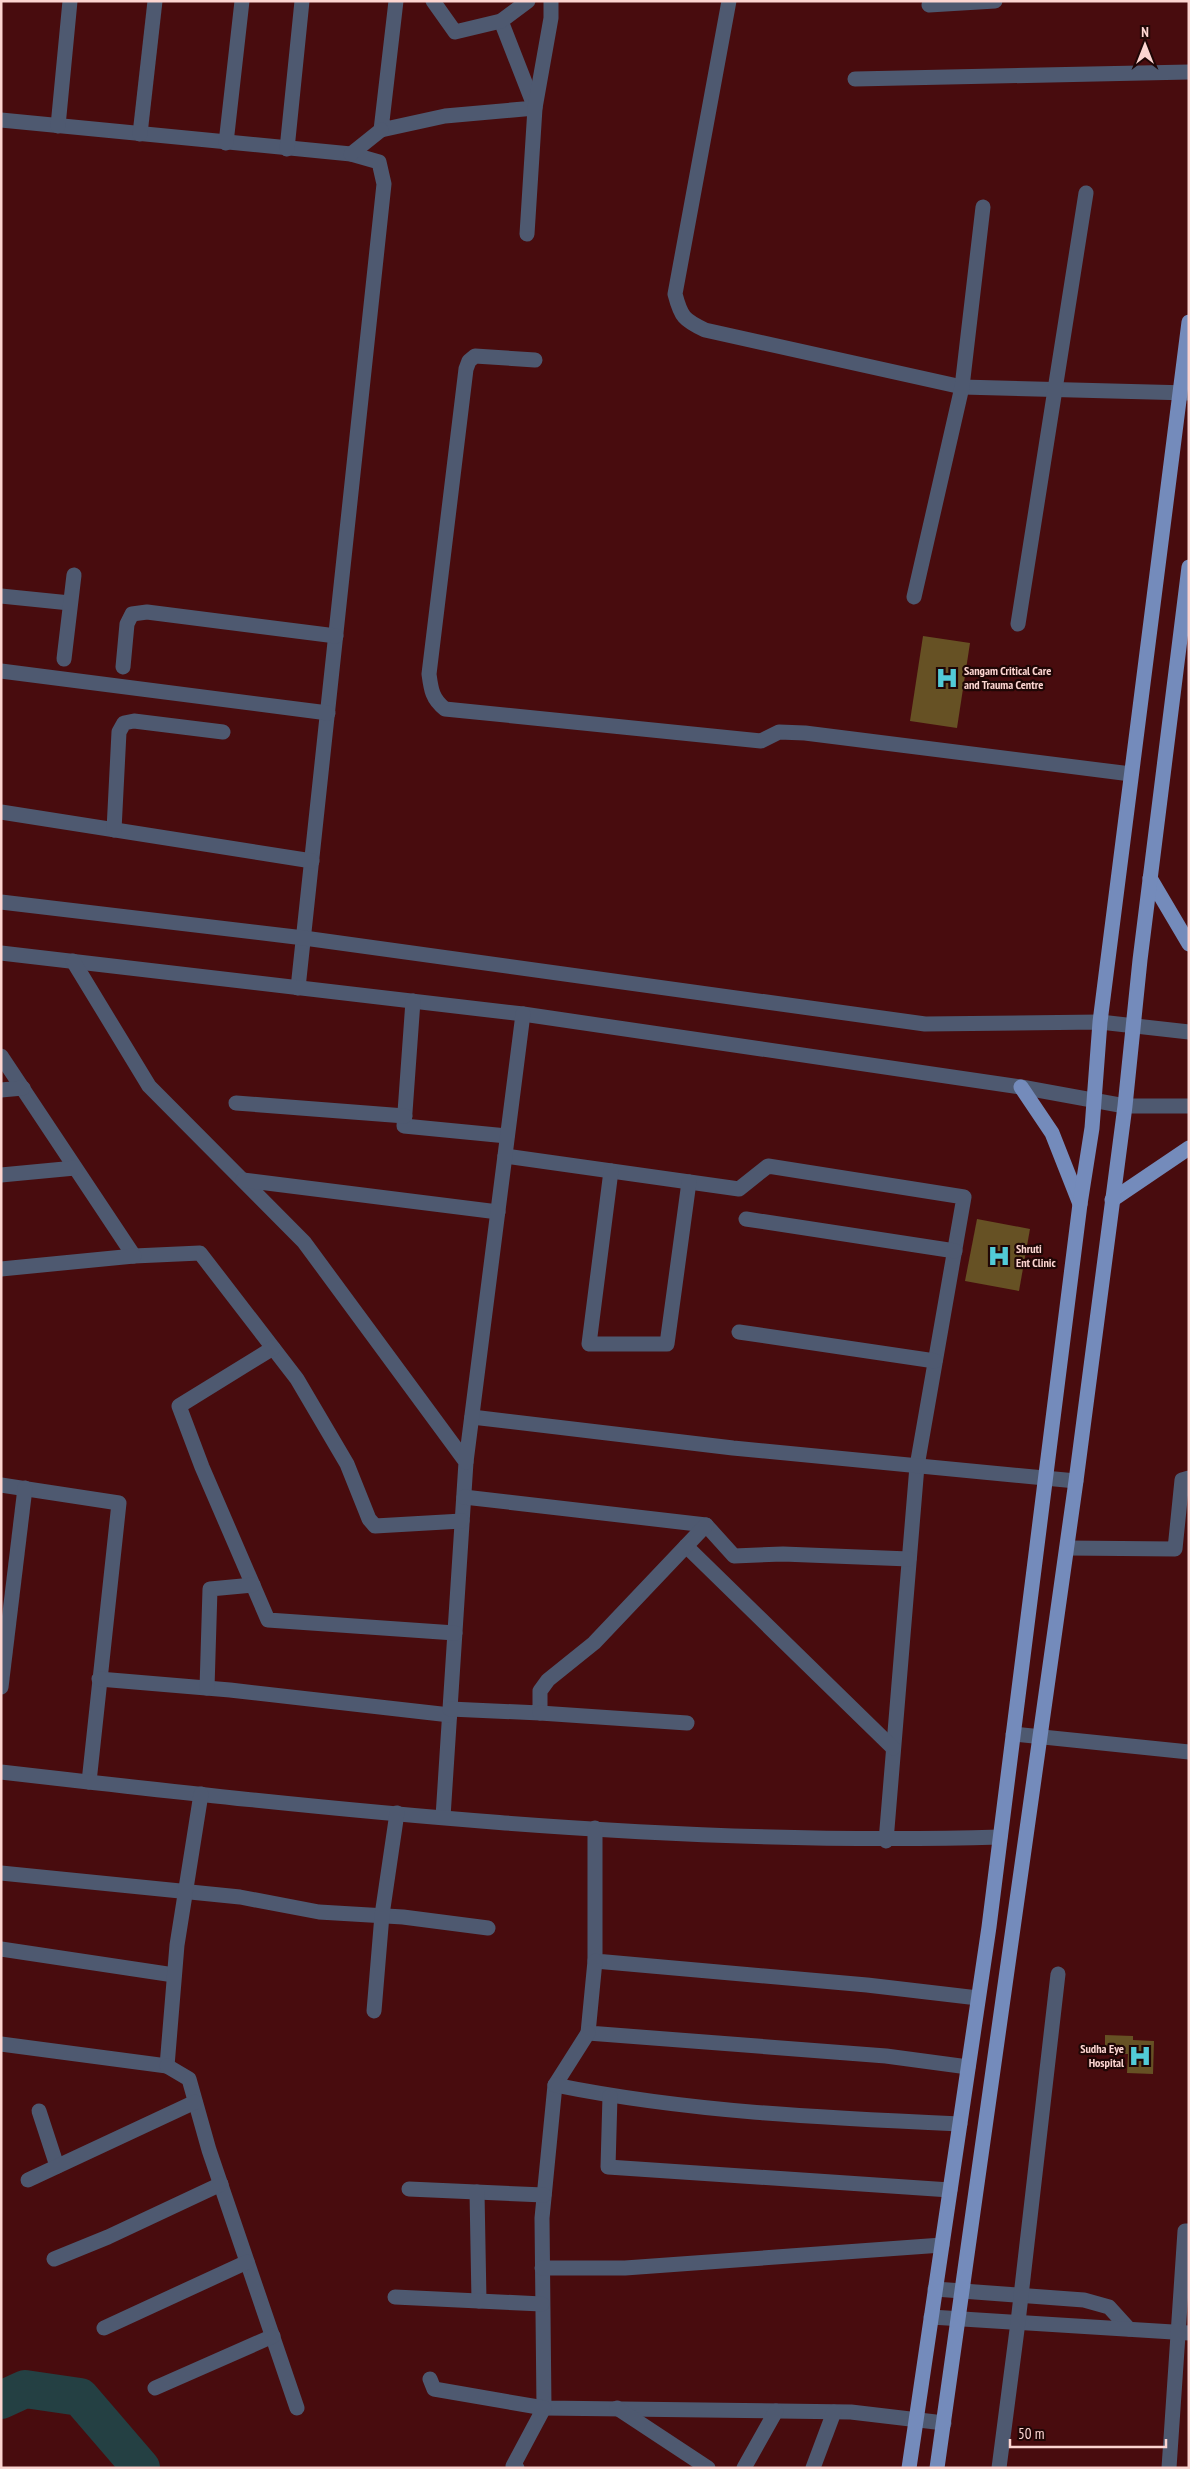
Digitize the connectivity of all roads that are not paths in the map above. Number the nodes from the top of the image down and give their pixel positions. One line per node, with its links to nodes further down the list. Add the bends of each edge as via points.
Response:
1 (70, 1): 17 (street)
2 (155, 1): 19 (street)
3 (242, 1): 20 (street)
4 (302, 1): 21 (street)
5 (396, 1): 18 (street)
6 (433, 1): 12 (street, via 455,32)
7 (528, 1): 12 (street)
8 (551, 1): 15 (street, via 551,18)
9 (729, 1): 28 (street, via 675,294 680,313 689,322 706,330)
10 (930, 1): 11 (street, via 929,5)
11 (995, 1)
12 (501, 21): 15 (street)
13 (1189, 72): 14 (street)
14 (855, 79)
15 (535, 108): 18 (street, via 445,116); 25 (street)
16 (1, 120): 17 (street)
17 (58, 126): 19 (street)
18 (382, 130): 22 (street)
19 (140, 134): 20 (street)
20 (226, 143): 21 (street)
21 (287, 149): 22 (street)
22 (351, 154): 37 (street, via 378,162 384,184)
23 (1086, 193): 29 (street)
24 (983, 207): 28 (street)
25 (527, 234)
26 (1189, 322): 30 (main road)
27 (535, 360): 43 (street, via 475,356 466,369 429,674 436,702 445,709 761,741 779,732 805,733)
28 (962, 388): 29 (street); 34 (street)
29 (1054, 390): 30 (street); 36 (street)
30 (1184, 392): 43 (main road)
31 (1189, 567): 47 (main road)
32 (74, 575): 35 (street)
33 (1, 596): 35 (street)
34 (914, 598)
35 (70, 603): 38 (street)
36 (1018, 624)
37 (336, 636): 39 (street, via 147,612 132,614 127,624); 41 (street)
38 (64, 660)
39 (123, 667)
40 (1, 670): 41 (street)
41 (328, 712): 46 (street)
42 (223, 732): 45 (street, via 134,721 124,723 119,732)
43 (1132, 774): 56 (main road)
44 (1, 812): 45 (street)
45 (114, 830): 46 (street)
46 (312, 861): 49 (street)
47 (1150, 878): 50 (main road); 57 (main road)
48 (1, 902): 49 (street)
49 (304, 938): 53 (street); 56 (street, via 925,1024)
50 (1189, 944)
51 (1, 953): 52 (street)
52 (73, 961): 53 (street); 74 (street, via 149,1086)
53 (298, 988): 54 (street)
54 (413, 1001): 55 (street); 67 (street)
55 (523, 1014): 61 (street); 68 (street)
56 (1100, 1022): 57 (street); 63 (main road)
57 (1133, 1026): 58 (street); 65 (main road)
58 (1189, 1032)
59 (1, 1056): 60 (street)
60 (23, 1088): 62 (street); 71 (street)
61 (1020, 1088): 63 (street); 77 (main road, via 1052,1133)
62 (1, 1090)
63 (1094, 1101): 65 (street); 77 (main road)
64 (236, 1103): 67 (street)
65 (1125, 1106): 66 (street); 76 (main road)
66 (1189, 1106)
67 (405, 1116): 68 (street, via 404,1126)
68 (507, 1136): 70 (street)
69 (1189, 1148): 76 (main road)
70 (505, 1156): 72 (street); 78 (street)
71 (76, 1168): 73 (street); 81 (street)
72 (611, 1171): 75 (street); 75 (street, via 589,1344 667,1344)
73 (1, 1175)
74 (243, 1180): 78 (street); 87 (street, via 304,1242)
75 (689, 1182): 80 (street, via 739,1189 768,1166 964,1197)
76 (1112, 1200): 91 (main road)
77 (1080, 1204): 89 (main road)
78 (498, 1212): 86 (street)
79 (746, 1219): 80 (street)
80 (955, 1251): 85 (street)
81 (134, 1256): 82 (street); 84 (street, via 200,1254)
82 (1, 1269)
83 (739, 1332): 85 (street)
84 (273, 1348): 95 (street, via 297,1379 347,1464 369,1519 375,1526); 100 (street, via 179,1406)
85 (935, 1361): 88 (street)
86 (472, 1417): 87 (street); 88 (street)
87 (466, 1462): 94 (street)
88 (917, 1466): 89 (street); 99 (street)
89 (1045, 1478): 91 (street); 108 (main road)
90 (1189, 1478): 98 (street, via 1182,1480 1175,1550)
91 (1076, 1481): 98 (main road)
92 (1, 1485): 93 (street)
93 (25, 1488): 102 (street, via 119,1503); 103 (street)
94 (464, 1497): 95 (street); 96 (street)
95 (462, 1521): 101 (street)
96 (706, 1525): 97 (street); 99 (street, via 734,1556 783,1554)
97 (686, 1546): 106 (street, via 594,1643 548,1680 540,1691); 110 (street)
98 (1067, 1548): 109 (main road)
99 (909, 1560): 110 (street)
100 (253, 1585): 101 (street, via 268,1620); 104 (street, via 210,1589)
101 (455, 1633): 105 (street)
102 (99, 1679): 104 (street); 113 (street)
103 (1, 1687)
104 (207, 1688): 105 (street)
105 (450, 1712): 106 (street); 116 (street)
106 (540, 1713): 107 (street)
107 (688, 1723)
108 (1013, 1734): 109 (street); 118 (main road)
109 (1041, 1739): 111 (street); 152 (main road)
110 (894, 1748): 119 (street)
111 (1189, 1752)
112 (1, 1772): 113 (street)
113 (89, 1782): 114 (street)
114 (201, 1794): 115 (street); 121 (street)
115 (397, 1813): 116 (street); 122 (street)
116 (443, 1817): 117 (street)
117 (595, 1828): 119 (street); 125 (street)
118 (1000, 1837): 119 (street); 128 (main road)
119 (886, 1840)
120 (1, 1873): 121 (street)
121 (185, 1891): 122 (street, via 240,1897 319,1912); 127 (street)
122 (382, 1915): 123 (street); 129 (street)
123 (488, 1928)
124 (1, 1948): 127 (street)
125 (595, 1962): 128 (street, via 867,1985); 130 (street)
126 (1058, 1974): 153 (street)
127 (174, 1975): 132 (street)
128 (978, 1998): 133 (main road)
129 (374, 2011)
130 (588, 2033): 133 (street, via 886,2056); 134 (street)
131 (1, 2044): 132 (street)
132 (167, 2066): 136 (street, via 189,2079)
133 (968, 2066): 138 (main road)
134 (555, 2085): 135 (street); 145 (street)
135 (610, 2096): 138 (street, via 809,2117); 143 (street, via 608,2167)
136 (195, 2102): 139 (street); 141 (street)
137 (39, 2110): 139 (street)
138 (960, 2124): 143 (main road)
139 (57, 2166): 140 (street)
140 (28, 2180)
141 (220, 2184): 148 (street); 149 (street)
142 (409, 2189): 144 (street)
143 (950, 2190): 147 (main road)
144 (477, 2192): 145 (street); 155 (street)
145 (544, 2195): 150 (street)
146 (1189, 2231): 162 (street, via 1185,2231)
147 (942, 2245): 150 (street, via 625,2268); 151 (main road)
148 (54, 2259)
149 (247, 2262): 160 (street); 163 (street)
150 (542, 2268): 156 (street)
151 (935, 2289): 152 (street); 157 (main road)
152 (962, 2292): 153 (street); 158 (main road)
153 (1021, 2296): 159 (street); 161 (street, via 1084,2300 1109,2307)
154 (395, 2297): 155 (street)
155 (478, 2301): 156 (street)
156 (542, 2304): 167 (street)
157 (931, 2317): 158 (street); 171 (main road)
158 (957, 2319): 159 (street); 172 (main road)
159 (1018, 2322): 161 (street); 179 (street)
160 (104, 2328)
161 (1129, 2329): 162 (street)
162 (1184, 2332): 180 (street)
163 (273, 2336): 165 (street); 166 (street)
164 (430, 2379): 167 (street, via 434,2389)
165 (155, 2388)
166 (297, 2408)
167 (544, 2408): 168 (street); 173 (street)
168 (618, 2408): 169 (street); 174 (street)
169 (776, 2411): 170 (street); 175 (street)
170 (834, 2412): 171 (street); 176 (street)
171 (916, 2420): 172 (street); 177 (main road)
172 (944, 2423): 178 (main road)
173 (514, 2467)
174 (708, 2468)
175 (744, 2468)
176 (813, 2468)
177 (909, 2468)
178 (938, 2468)
179 (999, 2468)
180 (1170, 2468)

